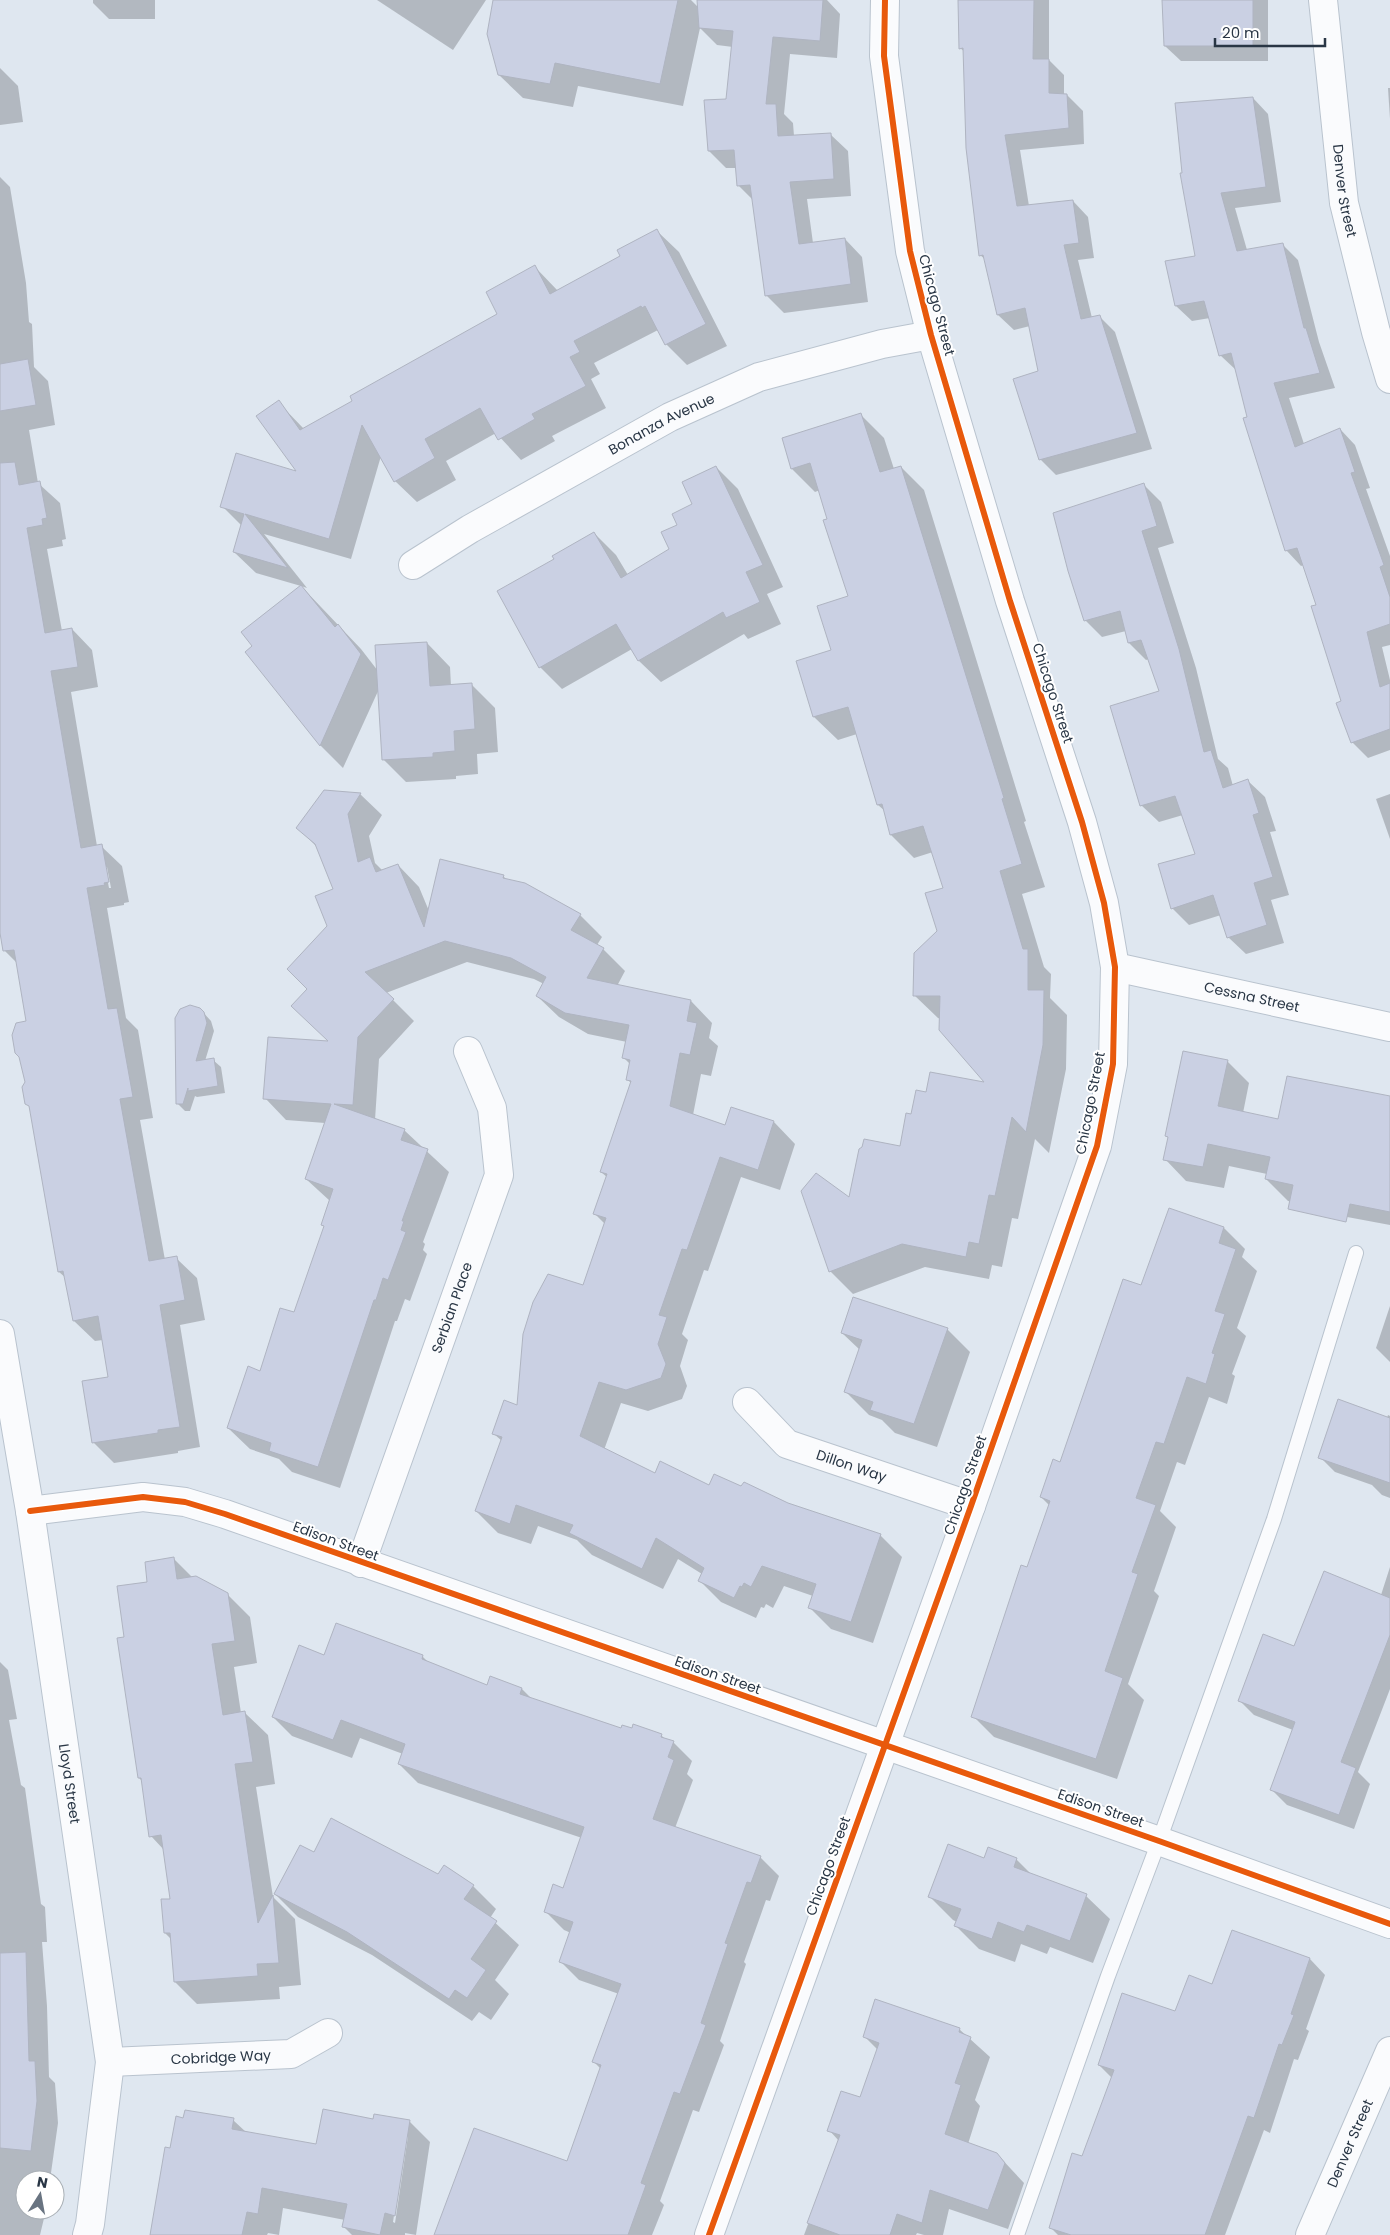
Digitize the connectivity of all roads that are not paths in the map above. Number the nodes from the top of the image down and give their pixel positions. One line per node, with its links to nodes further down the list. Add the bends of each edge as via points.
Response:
1 (885, 0): 3 (street, Chicago Street, via 884,56 910,251)
2 (1322, 0): 4 (street, Denver Street, via 1344,203)
3 (931, 335): 5 (street, Bonanza Avenue, via 882,344 759,377 741,385 670,417 470,529); 6 (street, Chicago Street, via 1010,601 1082,822 1104,903)
4 (1390, 378)
5 (414, 565)
6 (1114, 967): 7 (street, Cessna Street); 12 (street, Chicago Street, via 1113,1064 1097,1146)
7 (1390, 1027)
8 (468, 1050): 14 (street, Serbian Place, via 492,1108 499,1174)
9 (1356, 1253): 16 (lane, via 1274,1519)
10 (0, 1334): 13 (street, Lloyd Street)
11 (747, 1402): 12 (street, Dillon Way, via 787,1444)
12 (971, 1506): 15 (street, Chicago Street)
13 (30, 1511): 14 (street, Edison Street, via 143,1497 185,1502); 20 (street, Lloyd Street)
14 (361, 1563): 15 (street, Edison Street)
15 (884, 1746): 16 (street, Edison Street); 22 (street, Chicago Street)
16 (1159, 1841): 17 (street, Edison Street); 23 (lane)
17 (1390, 1924)
18 (328, 2033): 20 (street, Cobridge Way, via 292,2054)
19 (1390, 2051): 24 (street, Denver Street)
20 (110, 2062): 21 (street, Lloyd Street)
21 (86, 2235)
22 (709, 2235)
23 (1017, 2235)
24 (1310, 2235)

